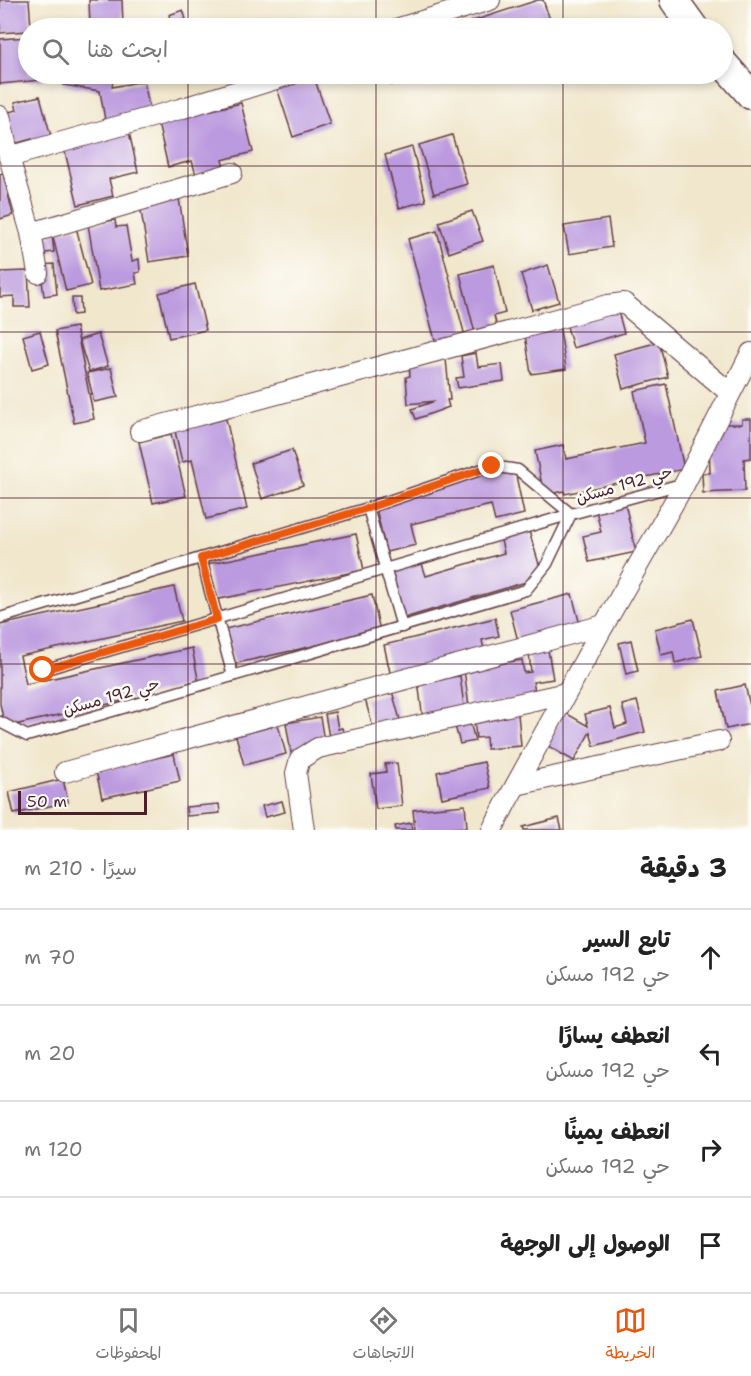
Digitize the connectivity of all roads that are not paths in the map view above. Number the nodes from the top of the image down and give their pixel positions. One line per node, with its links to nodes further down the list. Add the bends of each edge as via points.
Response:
1 (490, 0): 3 (street)
2 (674, 0): 4 (street)
3 (432, 18)
4 (687, 18)
5 (733, 74): 7 (street)
6 (260, 84): 9 (street)
7 (751, 95)
8 (0, 116): 9 (street)
9 (5, 158): 11 (street)
10 (232, 173): 11 (street)
11 (31, 232): 12 (street)
12 (38, 273)
13 (751, 353): 14 (street)
14 (730, 393): 15 (street, via 624,303); 16 (street)
15 (140, 430)
16 (685, 483): 18 (lane, حي 192 مسكن); 23 (street)
17 (368, 508): 18 (lane, حي 192 مسكن, via 492,466 518,470); 19 (lane, حي 192 مسكن); 20 (lane)
18 (571, 514): 20 (lane, حي 192 مسكن); 24 (lane, حي 192 مسكن, via 547,564 526,590)
19 (201, 558): 21 (lane, حي 192 مسكن); 22 (lane)
20 (386, 570): 22 (lane, حي 192 مسكن); 24 (lane)
21 (0, 618)
22 (217, 619): 25 (lane, حي 192 مسكن); 26 (lane)
23 (604, 625): 27 (street); 30 (street)
24 (402, 627): 26 (lane, حي 192 مسكن)
25 (43, 670)
26 (232, 676): 28 (lane, حي 192 مسكن, via 27,736)
27 (566, 693): 31 (street); 32 (street, via 318,748 300,759 296,773)
28 (0, 722)
29 (719, 741): 31 (street)
30 (65, 772)
31 (516, 785): 33 (street)
32 (304, 830)
33 (492, 830)

